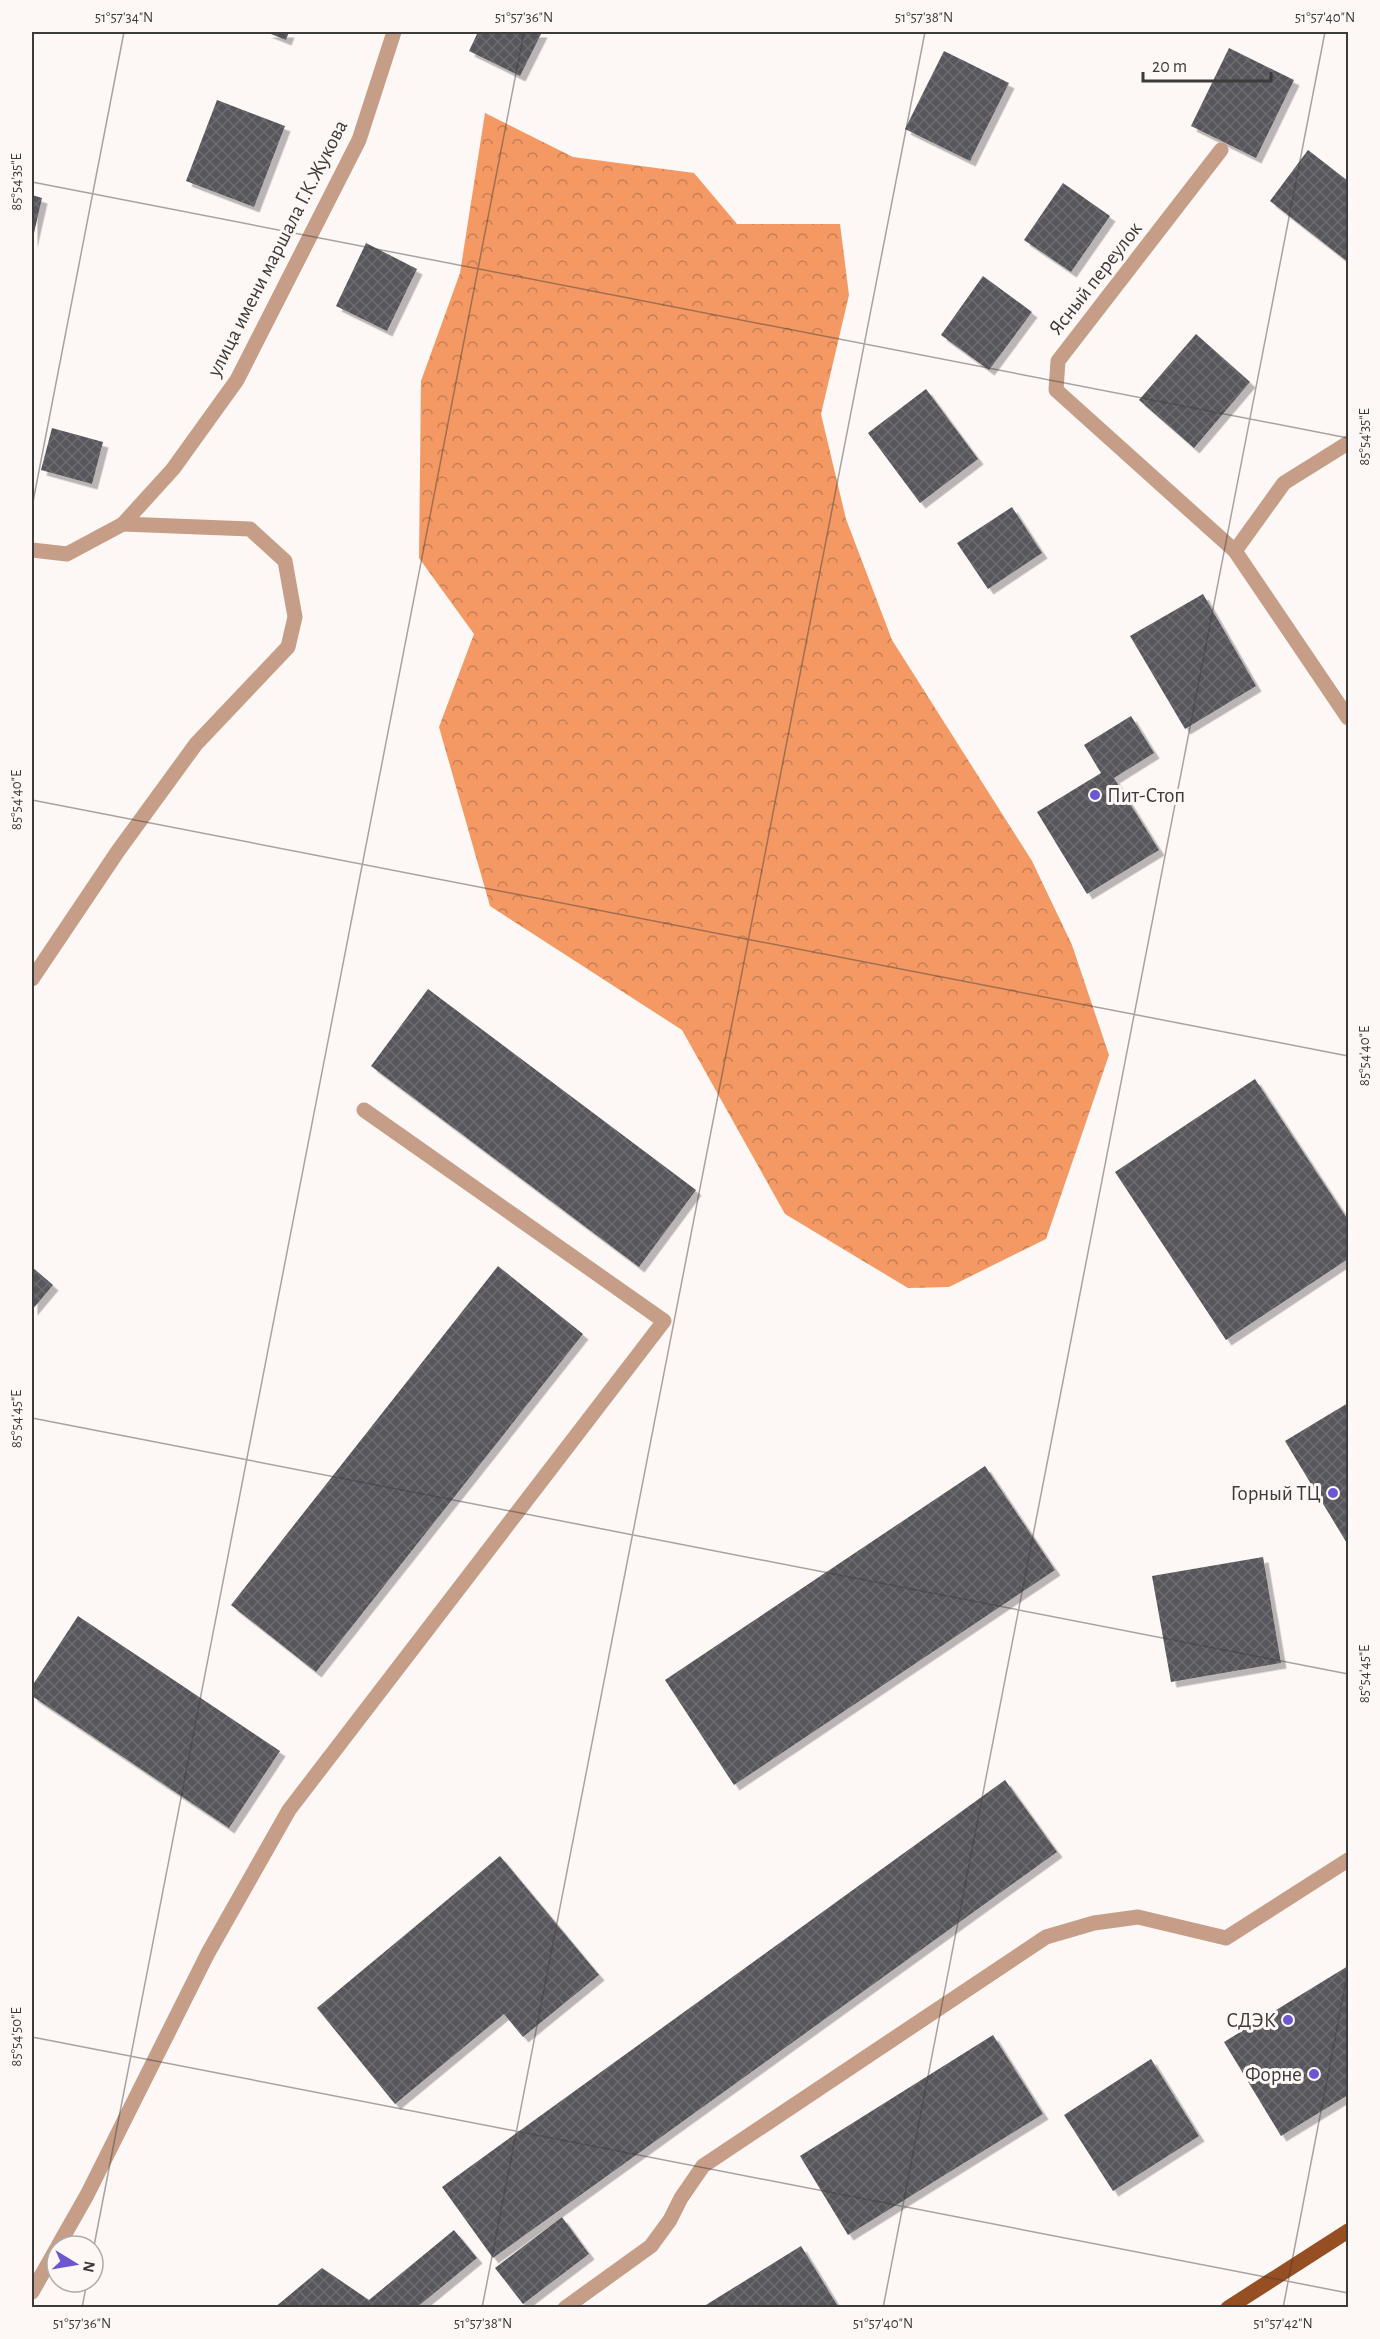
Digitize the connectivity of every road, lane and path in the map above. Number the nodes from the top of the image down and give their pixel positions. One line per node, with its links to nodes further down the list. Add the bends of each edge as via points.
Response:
1 (394, 32): 4 (street, улица имени маршала Г.К.Жукова, via 358,140 237,380 173,469)
2 (1221, 150): 6 (street, Ясный переулок, via 1058,361 1056,390)
3 (1348, 443): 6 (street, via 1284,483)
4 (123, 524): 5 (street, via 67,554); 8 (street, via 250,529 285,561 295,617 288,647 196,744)
5 (32, 550)
6 (1235, 551): 7 (street)
7 (1348, 718)
8 (32, 979)
9 (364, 1110): 12 (street, via 664,1321 289,1810 208,1953)
10 (1348, 1860): 15 (street, via 1226,1938 1138,1917 1094,1923 1046,1936 702,2166 651,2246)
11 (1348, 2231): 16 (main road)
12 (64, 2234)
13 (45, 2269): 14 (street)
14 (32, 2292)
15 (565, 2307)
16 (1228, 2307)

